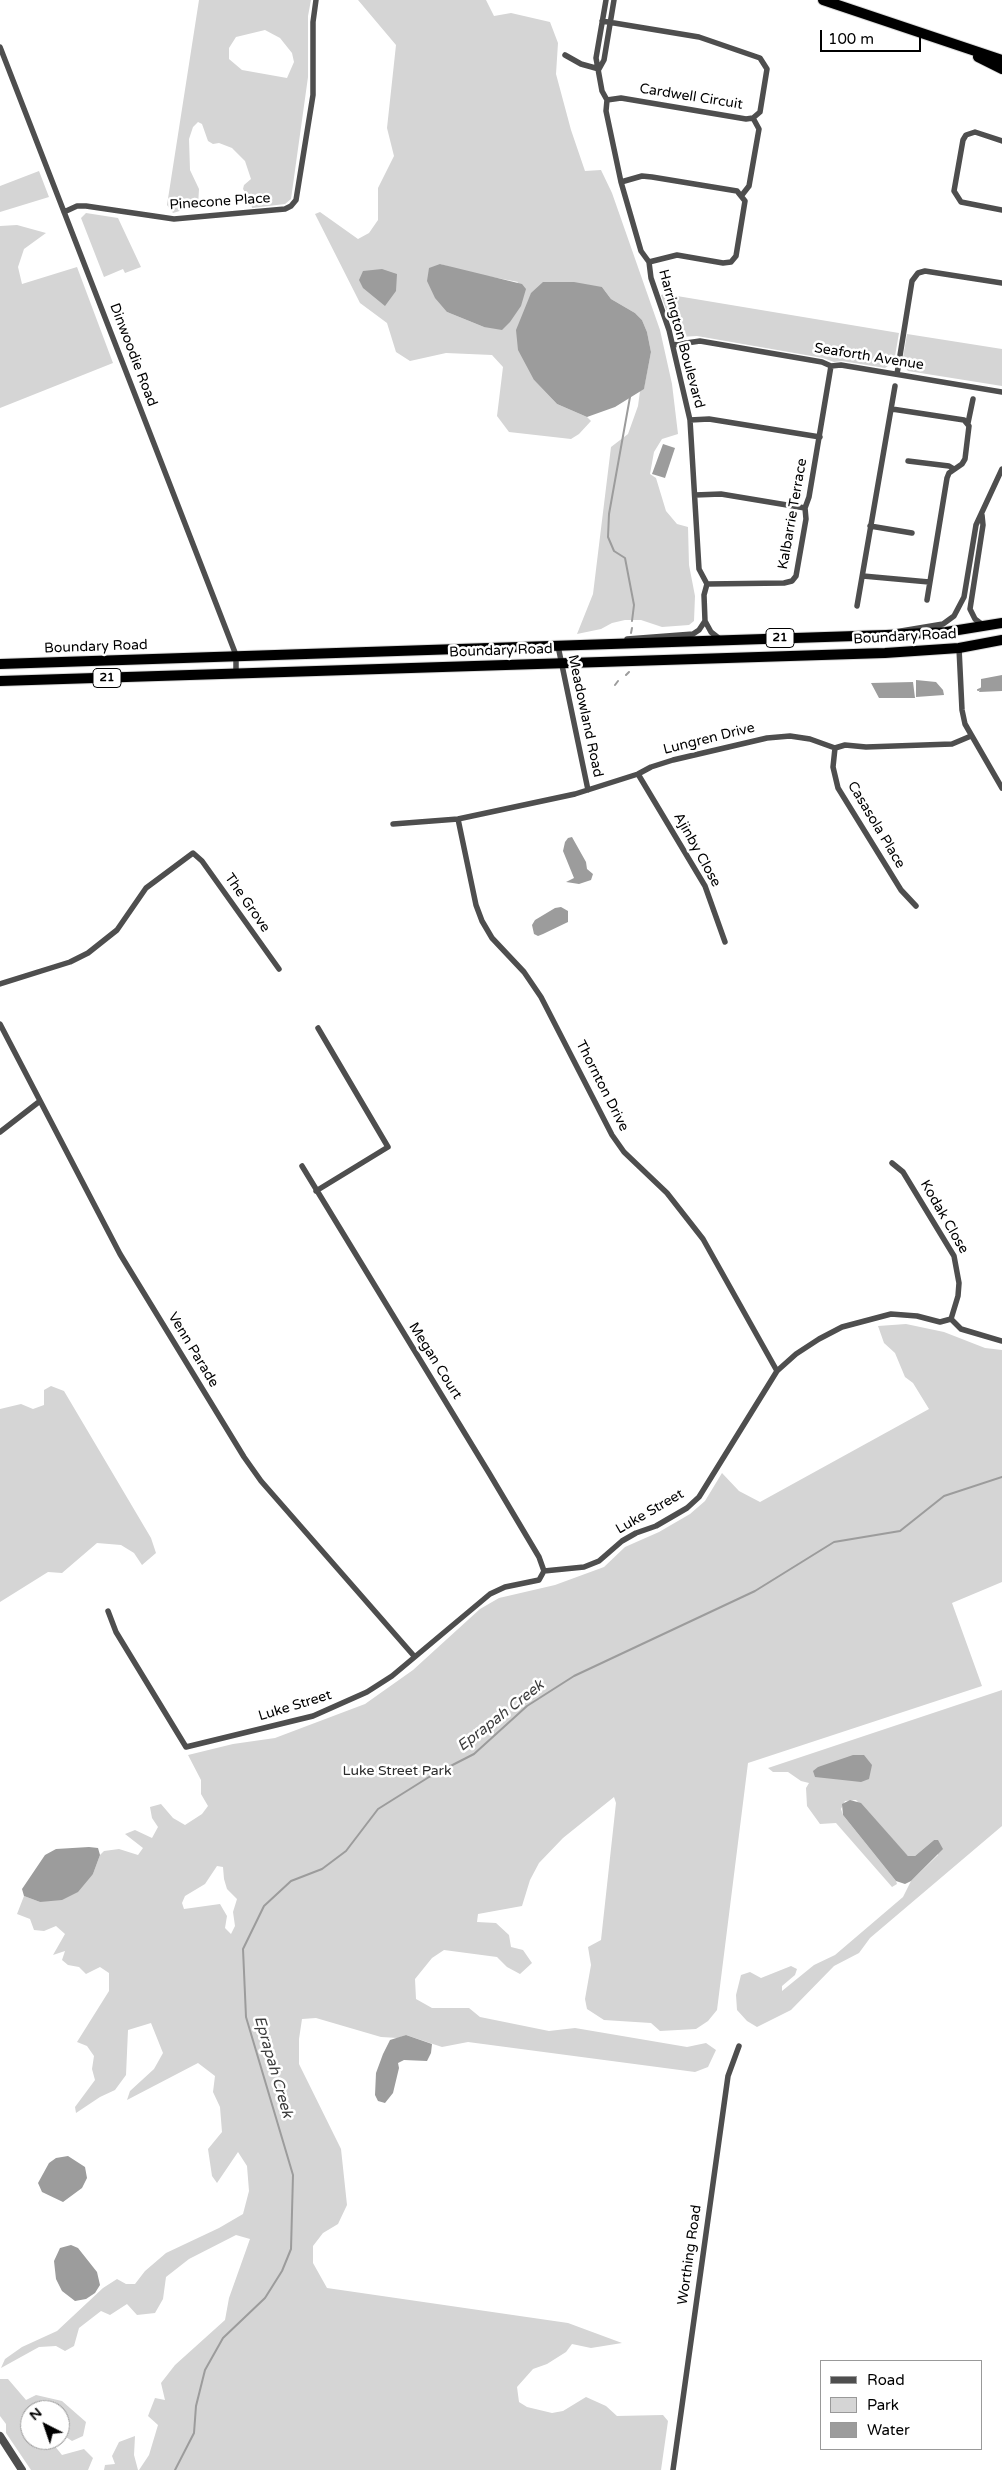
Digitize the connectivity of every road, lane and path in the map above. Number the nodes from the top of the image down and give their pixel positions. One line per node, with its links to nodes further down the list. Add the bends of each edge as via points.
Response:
1 (316, 0): 19 (street, Pinecone Place, via 313,95 296,200 291,206 174,219 86,206)
2 (606, 0): 5 (street, Harrington Boulevard)
3 (614, 0): 6 (street, Harrington Boulevard)
4 (823, 0): 7 (highway)
5 (602, 21): 6 (street, Cardwell Circuit); 11 (street, Harrington Boulevard, via 596,58)
6 (610, 22): 11 (street, Harrington Boulevard, via 604,60); 14 (street, Cardwell Circuit, via 699,37 760,58 766,69 760,112)
7 (952, 45): 10 (highway); 12 (highway)
8 (0, 47): 19 (street, Dinwoodie Road)
9 (565, 55): 11 (street)
10 (1002, 60)
11 (599, 69): 13 (street, Harrington Boulevard, via 602,91)
12 (1002, 69)
13 (607, 100): 14 (street, Cardwell Circuit, via 621,98); 16 (street, Harrington Boulevard, via 606,111)
14 (753, 118): 17 (street, via 759,129 749,186)
15 (1002, 141): 18 (street, via 975,132 966,135 954,191 961,202)
16 (621, 182): 17 (street, via 642,176 652,177 737,191); 20 (street, Harrington Boulevard, via 641,251)
17 (742, 195): 20 (street, via 745,201 736,256 731,262 676,255)
18 (1002, 210)
19 (64, 212): 54 (street, Dinwoodie Road)
20 (649, 262): 22 (street, Harrington Boulevard)
21 (1002, 284): 24 (street, via 925,271 918,273 912,281)
22 (672, 345): 23 (street, Seaforth Avenue, via 700,341); 29 (street, Harrington Boulevard)
23 (831, 366): 24 (street, Seaforth Avenue); 31 (street, Kalbarrie Terrace)
24 (897, 374): 26 (street, Seaforth Avenue)
25 (895, 386): 28 (street)
26 (1002, 392)
27 (973, 399): 30 (street)
28 (892, 409): 30 (street); 38 (street)
29 (690, 420): 31 (street); 35 (street, Harrington Boulevard)
30 (968, 423): 34 (street, via 965,459)
31 (820, 437): 36 (street, Kalbarrie Terrace, via 810,497)
32 (908, 461): 34 (street, via 949,466)
33 (1002, 469): 37 (street)
34 (954, 470): 41 (street, via 947,478)
35 (695, 495): 36 (street, via 721,494); 42 (street, Harrington Boulevard, via 699,569)
36 (805, 508): 42 (street, Kalbarrie Terrace, via 796,576 792,581)
37 (982, 515): 47 (street, via 970,610); 48 (street, via 976,525 964,598 954,616 943,624 903,629)
38 (870, 526): 39 (street); 40 (street)
39 (912, 534)
40 (863, 576): 41 (street); 44 (street)
41 (929, 582): 43 (street)
42 (706, 584): 45 (street, Harrington Boulevard)
43 (927, 600)
44 (858, 606)
45 (704, 621): 49 (street); 51 (street, via 693,634 598,641)
46 (1002, 623): 47 (highway, Boundary Road / 21)
47 (985, 627): 48 (highway, Boundary Road / 21)
48 (886, 635): 49 (highway, Boundary Road / 21)
49 (722, 640): 51 (highway, Boundary Road / 21)
50 (1002, 640): 53 (highway, Boundary Road / 21)
51 (586, 645): 52 (highway, Boundary Road / 21)
52 (558, 646): 54 (highway, Boundary Road / 21); 55 (street, Meadowland Road)
53 (959, 648): 55 (highway, Boundary Road / 21); 59 (street, via 962,710)
54 (236, 655): 56 (highway, Boundary Road / 21); 57 (street, Dinwoodie Road)
55 (560, 663): 57 (highway, Boundary Road / 21); 63 (street, Meadowland Road)
56 (0, 664)
57 (236, 674): 58 (highway, Boundary Road / 21)
58 (0, 681)
59 (971, 736): 60 (street, Lungren Drive, via 952,744 845,745); 62 (street)
60 (835, 748): 61 (street, Lungren Drive, via 790,736 767,738 673,760); 66 (street, Casasola Place, via 833,767 838,788 901,890)
61 (638, 774): 63 (street, Lungren Drive); 67 (street, Ajinby Close, via 705,886)
62 (1002, 788)
63 (588, 790): 64 (street, Lungren Drive)
64 (458, 819): 65 (street, Lungren Drive); 79 (street, Thornton Drive, via 482,921 492,938 524,972 541,996 612,1135 624,1152 667,1193 703,1239)
65 (393, 824)
66 (916, 906)
67 (725, 942)
68 (279, 969): 69 (street, The Grove, via 193,853 146,888 117,930 88,953 70,962)
69 (0, 984)
70 (0, 1024): 72 (street, Venn Parade)
71 (318, 1028): 76 (street, via 388,1147)
72 (40, 1101): 73 (street); 82 (street, Venn Parade, via 120,1254 244,1457 261,1481)
73 (0, 1132)
74 (892, 1163): 77 (street, Kodak Close, via 903,1172 954,1256 959,1283)
75 (302, 1166): 76 (street, Megan Court)
76 (316, 1191): 80 (street, Megan Court, via 489,1473)
77 (951, 1320): 78 (street, Luke Street, via 961,1329); 79 (street, Luke Street, via 940,1322 892,1314 865,1319 819,1339)
78 (1002, 1341)
79 (777, 1371): 80 (street, Luke Street, via 699,1497 687,1508 629,1537 598,1561 584,1567)
80 (544, 1570): 82 (street, Luke Street, via 539,1580 505,1587 490,1594)
81 (108, 1612): 82 (street, Luke Street, via 116,1632 186,1747 313,1716 367,1692)
82 (414, 1656)
83 (739, 2046): 86 (street, Worthing Road, via 728,2076)
84 (0, 2436): 85 (street)
85 (22, 2470)
86 (673, 2470)

